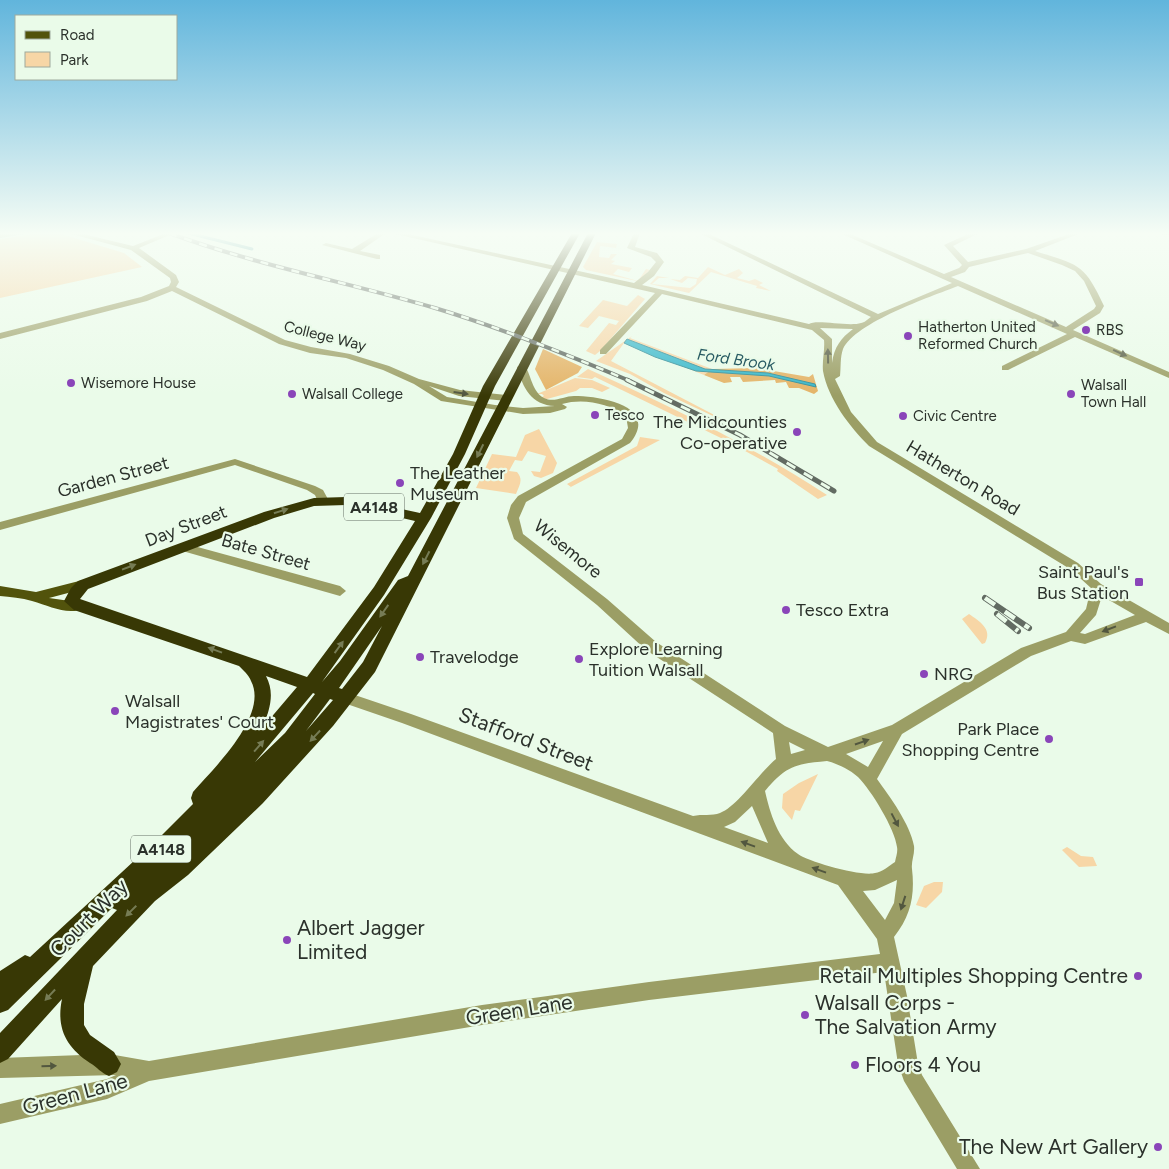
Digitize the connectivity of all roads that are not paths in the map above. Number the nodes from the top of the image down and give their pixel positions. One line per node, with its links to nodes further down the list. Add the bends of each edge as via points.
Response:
1 (172, 288): 14 (street, via 144,299); 20 (street, College Way, via 282,342 386,368 418,382 419,386 444,399)
2 (544, 288): 20 (highway, A4148)
3 (564, 288): 16 (highway, A4148)
4 (640, 288): 9 (street)
5 (814, 288): 11 (street)
6 (948, 288): 11 (street)
7 (970, 288): 13 (street, one-way to 13)
8 (1091, 288): 13 (street, via 1100,306)
9 (660, 292): 10 (street); 15 (street)
10 (771, 316): 12 (street, via 830,327); 19 (street, Hatherton Road, one-way to 10, via 829,374 828,339 822,332)
11 (877, 318): 12 (street)
12 (863, 326): 19 (street, via 839,348)
13 (1072, 331): 17 (street); 18 (street, one-way to 18)
14 (0, 336)
15 (603, 352)
16 (522, 367): 21 (street, Wisemore, via 529,391 542,401); 22 (highway, A4148)
17 (1005, 368)
18 (1168, 374)
19 (833, 380): 30 (street, Hatherton Road, via 847,416 873,444 1074,566)
20 (483, 400): 22 (street, College Way); 24 (highway, A4148, via 459,454)
21 (580, 400): 22 (street, College Way, via 550,411 531,412); 41 (street, Wisemore, via 599,401 620,408 630,414 634,430 626,441 524,497 513,518 516,532 651,646)
22 (504, 403): 26 (highway, A4148, one-way to 26)
23 (323, 501): 24 (highway, A4148, via 346,501); 25 (street, Garden Street, via 311,488 235,462); 27 (highway, Day Street / A4148, one-way to 23, via 276,512)
24 (424, 518): 26 (highway); 39 (highway, A4148, one-way to 24)
25 (0, 526)
26 (436, 538): 28 (highway, A4148, one-way to 28)
27 (183, 547): 29 (highway, Day Street / A4148, one-way to 27); 32 (street, Bate Street)
28 (417, 577): 39 (highway, one-way to 39, via 403,584); 40 (highway, A4148, via 375,658)
29 (83, 585): 33 (main road); 34 (highway, via 76,592)
30 (1097, 587): 35 (street, Hatherton Road); 37 (street, via 1093,611)
31 (0, 591): 33 (main road)
32 (340, 591)
33 (36, 597): 34 (main road, via 61,607)
34 (76, 603): 38 (highway, one-way to 34)
35 (1148, 616): 36 (street, Hatherton Road); 37 (street, one-way to 37, via 1085,639)
36 (1169, 629)
37 (1071, 636): 42 (street, via 1026,652)
38 (245, 661): 39 (highway); 47 (highway, via 260,680 262,700 259,717 246,740 196,803)
39 (318, 689): 40 (highway); 47 (highway, Court Way / A4148, one-way to 39); 52 (highway, via 274,757 179,849 121,898)
40 (346, 698): 48 (street, Stafford Street); 55 (highway, Court Way / A4148, one-way to 55, via 280,773 181,868 150,892)
41 (780, 730): 43 (street, Wisemore); 44 (street)
42 (897, 730): 43 (street, one-way to 42); 45 (street)
43 (827, 754): 44 (street); 45 (street, Wisemore, via 856,766)
44 (784, 762): 46 (street, Stafford Street)
45 (869, 779): 50 (street, Wisemore, one-way to 50, via 904,838)
46 (756, 791): 48 (street, Stafford Street, via 720,821); 49 (street, Stafford Street, via 770,835)
47 (186, 824): 52 (highway, Court Way / A4148)
48 (690, 824): 49 (street, Stafford Street, one-way to 48)
49 (794, 861): 51 (street, Stafford Street, one-way to 49)
50 (903, 867): 51 (street, Stafford Street, via 871,884); 54 (street, Wisemore, one-way to 54, via 907,890 897,921)
51 (844, 879): 54 (street)
52 (90, 914): 53 (highway, Court Way / A4148)
53 (74, 929): 57 (highway); 58 (highway, Court Way / A4148)
54 (885, 935): 56 (street)
55 (83, 960): 59 (highway, Court Way / A4148, one-way to 59); 60 (highway, via 70,1016 71,1026 81,1042 101,1053)
56 (891, 962): 62 (street, Green Lane, via 491,1014); 64 (street, via 908,1064 914,1081)
57 (0, 985)
58 (0, 1002)
59 (0, 1051)
60 (109, 1064): 61 (street, Green Lane, one-way to 60); 62 (street, Green Lane)
61 (0, 1068)
62 (149, 1071): 63 (street, Green Lane, via 107,1089)
63 (0, 1114)
64 (969, 1169)

